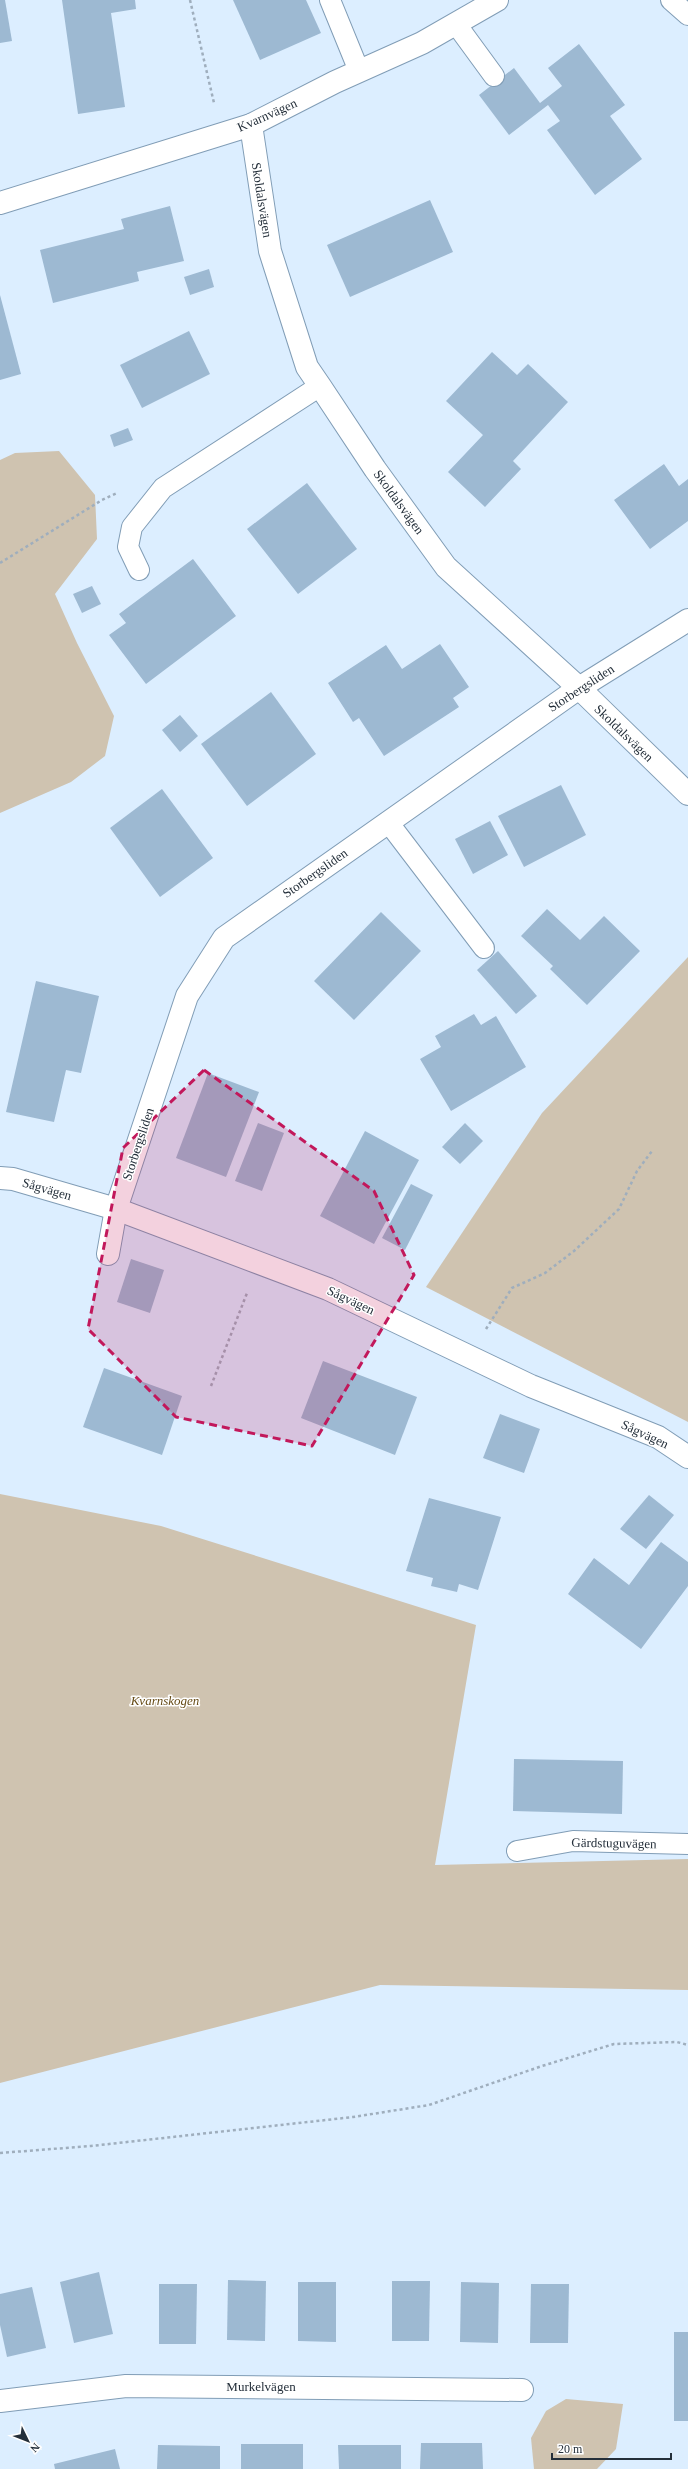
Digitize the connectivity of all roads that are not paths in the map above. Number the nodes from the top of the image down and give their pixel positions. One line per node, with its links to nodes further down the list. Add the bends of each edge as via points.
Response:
1 (330, 0): 6 (lane)
2 (497, 0): 5 (street, Kvarnvägen)
3 (670, 0): 4 (lane)
4 (688, 15)
5 (456, 24): 6 (street, Kvarnvägen, via 422,43); 7 (lane)
6 (359, 71): 8 (street, Kvarnvägen)
7 (494, 76)
8 (251, 125): 9 (street, Kvarnvägen); 10 (street, Skoldalsvägen, via 270,251 307,367)
9 (0, 203)
10 (320, 386): 11 (lane, via 163,488 132,527 128,547); 13 (street, Skoldalsvägen, via 375,469 446,567)
11 (139, 570)
12 (688, 620): 13 (street, Storbergsliden)
13 (579, 688): 14 (street, Skoldalsvägen); 15 (street, Storbergsliden)
14 (688, 794)
15 (388, 822): 16 (lane); 18 (street, Storbergsliden, via 224,938 187,996)
16 (484, 948)
17 (0, 1178): 18 (street, Sågvägen, via 13,1179)
18 (116, 1209): 19 (street, Storbergsliden); 20 (street, Sågvägen, via 328,1289 531,1386 658,1437)
19 (108, 1254)
20 (688, 1457)
21 (688, 1844): 22 (lane, Gärdstuguvägen, via 573,1841)
22 (517, 1851)
23 (522, 2390): 24 (street, Murkelvägen, via 126,2386)
24 (0, 2401)

